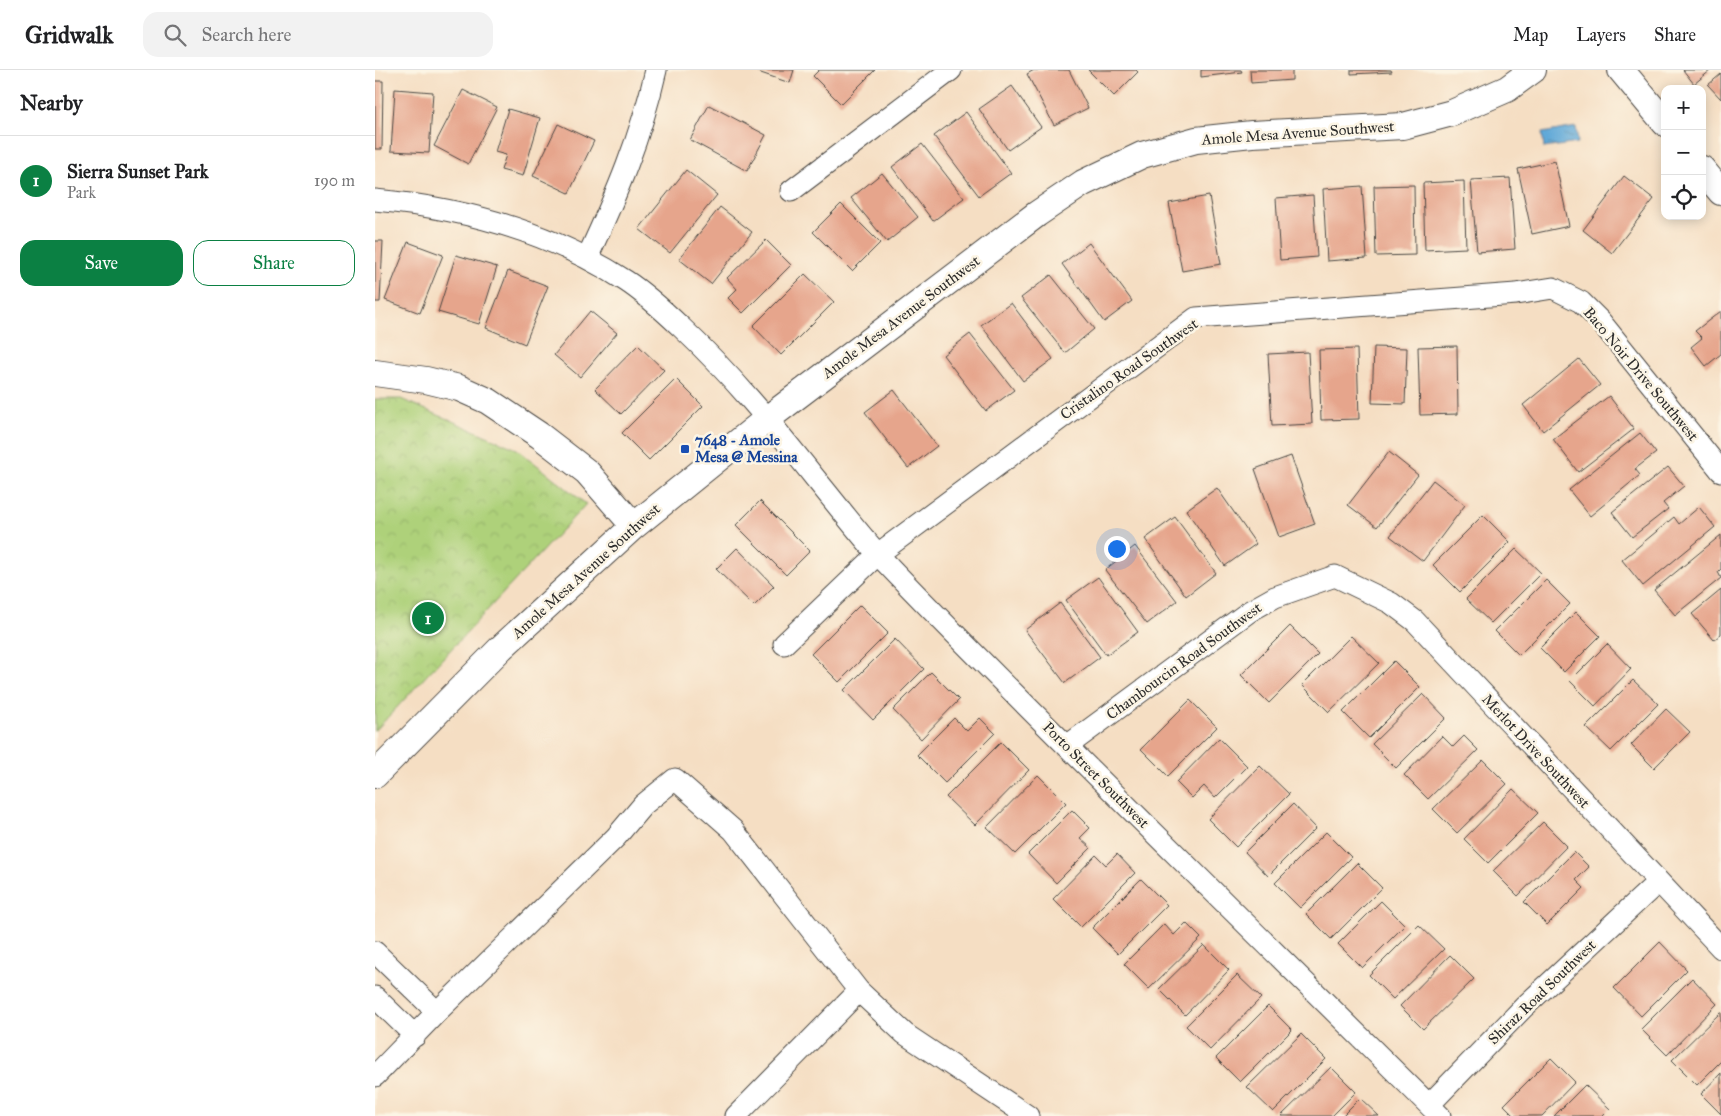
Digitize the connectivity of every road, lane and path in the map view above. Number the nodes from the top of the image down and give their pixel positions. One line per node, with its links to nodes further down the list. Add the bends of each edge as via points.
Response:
1 (657, 70): 10 (street, via 629,163)
2 (1533, 70): 13 (street, Amole Mesa Avenue Southwest, via 1507,89 1452,113 1403,126 1196,140 1142,155 1083,182 1037,214)
3 (1621, 70): 5 (street)
4 (944, 72): 7 (street)
5 (1661, 118)
6 (1706, 174): 8 (street)
7 (791, 191)
8 (1721, 192)
9 (375, 200): 10 (street, Porto Street Southwest, via 446,209 497,221)
10 (587, 258): 13 (street, Porto Street Southwest, via 628,282 671,318 713,357)
11 (1553, 288): 14 (street, Baco Noir Drive Southwest, via 1581,302 1601,322); 16 (street, Cristalino Road Southwest, via 1516,294 1196,318)
12 (375, 373): 15 (street, via 426,380 459,388 488,400 587,472)
13 (767, 419): 15 (street, Amole Mesa Avenue Southwest); 16 (street, Porto Street Southwest)
14 (1721, 471)
15 (634, 526): 20 (street, Amole Mesa Avenue Southwest, via 501,648)
16 (878, 554): 18 (street, Cristalino Road Southwest); 19 (street, Porto Street Southwest)
17 (1335, 576): 19 (street, Chambourcin Road Southwest, via 1275,597 1250,611); 21 (street, Merlot Drive Southwest, via 1391,603 1415,622)
18 (784, 644)
19 (1067, 746): 29 (street, Porto Street Southwest)
20 (375, 775)
21 (1658, 882): 22 (street, Merlot Drive Southwest); 29 (street, Shiraz Road Southwest, via 1524,1006)
22 (1721, 948)
23 (375, 952): 26 (street)
24 (859, 991): 26 (street, via 733,830 675,780 643,805 617,837); 30 (street); 31 (street, via 905,1034)
25 (375, 997): 27 (street)
26 (437, 1012): 27 (street)
27 (415, 1036): 28 (street)
28 (375, 1076)
29 (1434, 1110)
30 (736, 1116)
31 (1028, 1116)

